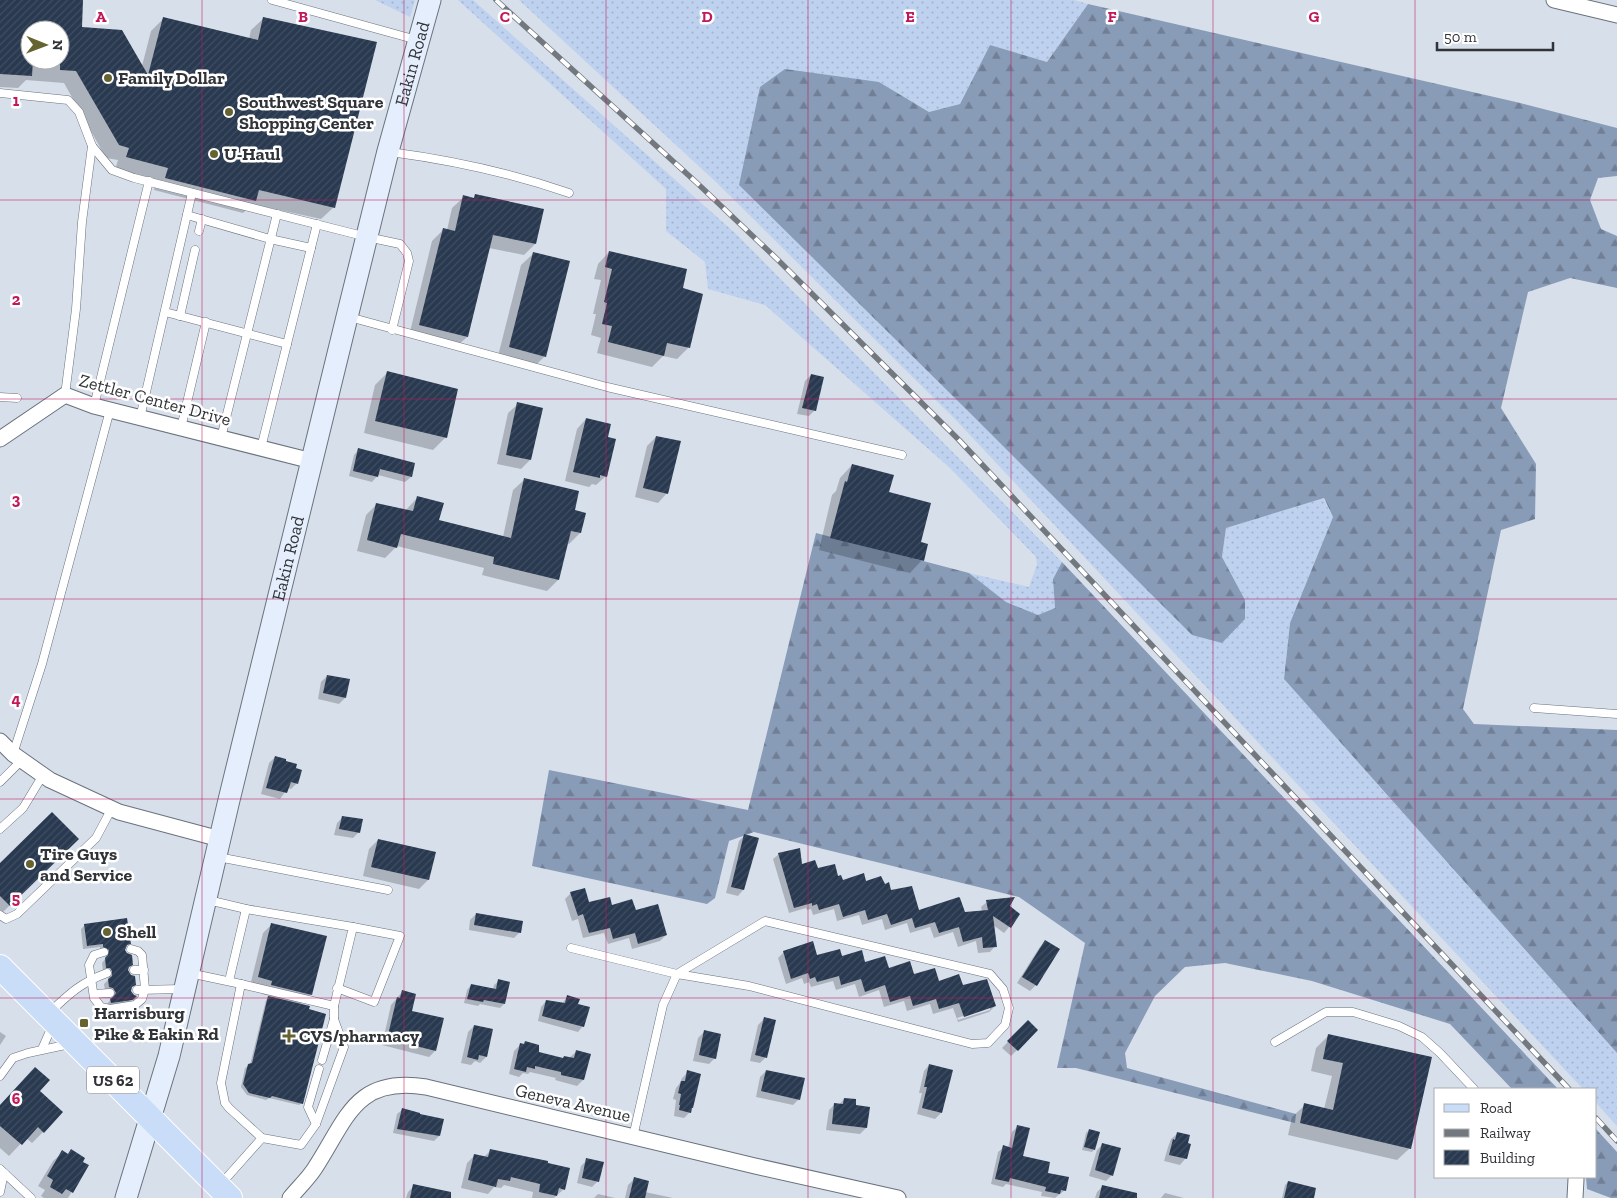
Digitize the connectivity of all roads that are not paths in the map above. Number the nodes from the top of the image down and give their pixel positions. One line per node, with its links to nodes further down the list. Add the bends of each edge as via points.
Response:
1 (272, 0): 5 (lane)
2 (430, 0): 5 (street, Eakin Road)
3 (1554, 0): 4 (street)
4 (1617, 15)
5 (419, 41): 8 (street, Eakin Road)
6 (0, 93): 7 (lane, via 68,100 79,112)
7 (92, 146): 9 (lane, via 112,170); 28 (lane)
8 (388, 151): 11 (lane, via 530,180); 17 (street, Eakin Road)
9 (149, 181): 10 (lane); 31 (lane)
10 (192, 192): 12 (lane); 13 (lane)
11 (568, 194)
12 (276, 214): 15 (lane); 18 (lane)
13 (187, 215): 14 (lane); 21 (lane)
14 (202, 219): 16 (lane); 18 (lane)
15 (316, 224): 17 (lane); 19 (lane)
16 (199, 231)
17 (368, 237): 23 (street, Eakin Road); 25 (lane, via 400,244 407,253 409,261)
18 (270, 239): 19 (lane); 26 (lane)
19 (311, 248): 27 (lane)
20 (195, 250): 22 (lane)
21 (164, 312): 22 (lane); 33 (lane)
22 (180, 316): 24 (lane)
23 (347, 317): 25 (lane); 39 (street, Eakin Road)
24 (206, 322): 26 (lane); 34 (lane)
25 (392, 330): 38 (lane, via 607,387)
26 (247, 333): 27 (lane); 35 (lane)
27 (287, 344): 37 (lane)
28 (65, 395): 31 (street, Zettler Center Drive); 36 (street, Zettler Center Drive)
29 (0, 397): 30 (lane)
30 (17, 398)
31 (94, 406): 32 (street, Zettler Center Drive)
32 (110, 410): 33 (street, Zettler Center Drive); 43 (lane)
33 (140, 418): 34 (street, Zettler Center Drive)
34 (181, 428): 35 (street, Zettler Center Drive)
35 (221, 438): 37 (street, Zettler Center Drive)
36 (0, 439)
37 (261, 448): 39 (street, Zettler Center Drive)
38 (902, 455)
39 (312, 461): 48 (street, Eakin Road)
40 (1534, 708): 41 (lane)
41 (1617, 714)
42 (0, 741): 43 (street)
43 (17, 757): 44 (street); 45 (lane)
44 (42, 774): 46 (street); 47 (lane, via 23,808)
45 (0, 782)
46 (112, 808): 48 (street); 52 (lane, via 96,838 17,914 6,919)
47 (0, 829)
48 (218, 848): 49 (lane); 50 (street, Eakin Road)
49 (388, 890)
50 (206, 900): 51 (lane); 63 (street, Eakin Road)
51 (246, 909): 53 (lane); 64 (lane)
52 (0, 915)
53 (353, 927): 66 (lane); 66 (lane, via 400,936 374,1002)
54 (571, 948): 61 (lane)
55 (131, 949): 59 (lane, via 142,955)
56 (104, 952): 62 (lane, via 94,955 89,964)
57 (0, 967): 71 (main road, US 62)
58 (134, 970): 59 (lane)
59 (144, 970): 67 (lane)
60 (107, 973): 62 (lane)
61 (677, 974): 61 (lane, via 765,921 990,974 1003,989 1009,1008 1005,1025 988,1043 972,1044 749,986); 82 (lane, via 663,1005)
62 (91, 979): 69 (lane); 71 (lane, via 74,989)
63 (186, 981): 64 (lane); 67 (lane); 80 (street, Eakin Road, via 170,1056)
64 (229, 981): 65 (lane)
65 (241, 984): 70 (lane); 83 (lane, via 221,1083 225,1103)
66 (337, 988): 70 (lane)
67 (141, 990): 69 (lane, via 142,999 135,1005 110,1009 101,1007)
68 (110, 993): 69 (lane)
69 (94, 994)
70 (334, 1006): 72 (lane)
71 (51, 1018): 73 (main road, US 62); 75 (lane)
72 (334, 1019): 76 (lane); 81 (lane, via 344,1047)
73 (76, 1042): 75 (lane); 80 (main road, US 62)
74 (1275, 1042): 79 (lane, via 1326,1012 1353,1012 1399,1026 1422,1037)
75 (42, 1049): 78 (lane, via 14,1058)
76 (322, 1060)
77 (319, 1069): 81 (lane, via 308,1107)
78 (0, 1076)
79 (1473, 1088)
80 (151, 1117): 87 (main road, US 62); 89 (street, Eakin Road)
81 (316, 1124): 83 (lane, via 301,1145)
82 (633, 1137): 90 (street, Geneva Avenue, via 426,1087 387,1086 362,1098 352,1108 314,1171); 91 (street, Geneva Avenue)
83 (262, 1138): 87 (lane)
84 (2, 1171): 86 (lane); 88 (lane)
85 (1575, 1178): 92 (street)
86 (0, 1192)
87 (224, 1192)
88 (31, 1198)
89 (126, 1198)
90 (290, 1198)
91 (898, 1198)
92 (1575, 1198)

